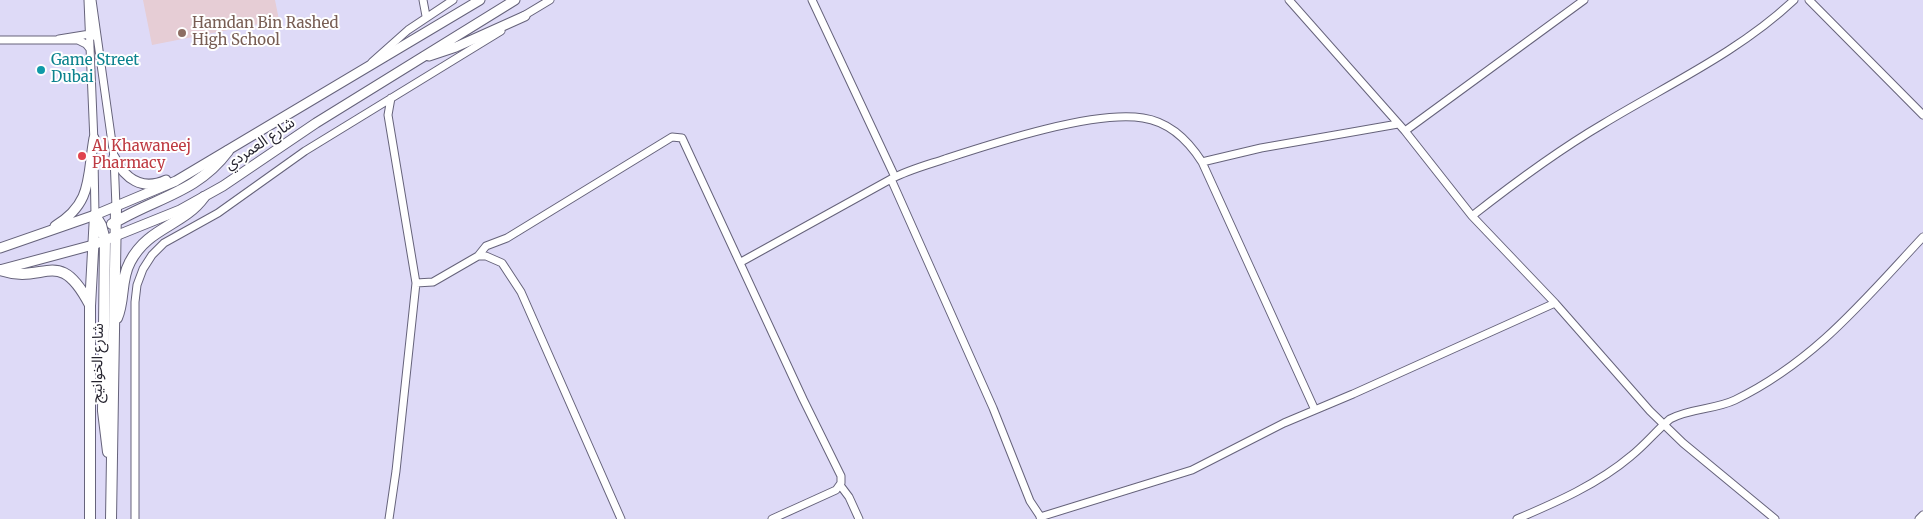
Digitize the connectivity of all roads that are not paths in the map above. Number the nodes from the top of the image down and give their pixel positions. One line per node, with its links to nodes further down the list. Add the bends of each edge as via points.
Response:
1 (88, 0): 15 (street)
2 (92, 0): 28 (street)
3 (423, 0): 13 (street)
4 (453, 0): 13 (street)
5 (480, 0): 20 (main road, شارع العمردي)
6 (515, 0): 19 (main road, شارع العمردي)
7 (550, 0): 14 (street)
8 (812, 0): 33 (street)
9 (1289, 0): 25 (street)
10 (1584, 0): 26 (street)
11 (1794, 0): 37 (street, via 1750,36 1574,142)
12 (1809, 0): 24 (street)
13 (426, 16): 20 (street)
14 (525, 16): 19 (main road, via 448,51); 21 (street)
15 (90, 34): 16 (street); 18 (street); 28 (street, via 95,40)
16 (59, 39): 17 (street); 18 (street, via 81,40)
17 (0, 40)
18 (90, 49): 27 (street)
19 (422, 58): 34 (main road, شارع العمردي)
20 (365, 69): 29 (main road, شارع العمردي)
21 (391, 98): 22 (street); 23 (street)
22 (374, 109): 23 (street); 60 (street, via 218,212 164,243 147,262 137,285 135,302)
23 (388, 115): 47 (street)
24 (1923, 115)
25 (1398, 124): 26 (street); 31 (street, via 1261,148)
26 (1405, 131): 37 (street)
27 (94, 138): 36 (street); 39 (main road, via 90,178 80,205 64,221)
28 (112, 138): 30 (street)
29 (228, 151): 32 (main road, شارع العمردي); 38 (highway, via 200,180)
30 (114, 157): 32 (main road, via 123,174 140,184 155,184); 35 (street)
31 (1202, 162): 33 (street, via 1172,129 1144,118 1128,117 1089,120 1038,132); 51 (street)
32 (192, 172): 35 (main road, شارع العمردي)
33 (893, 178): 45 (street); 57 (street, via 1030,501)
34 (204, 197): 40 (main road, شارع العمردي, via 165,217); 50 (highway, via 189,213 156,232 138,249 124,275 120,309)
35 (116, 207): 36 (main road, شارع العمردي); 38 (highway)
36 (95, 215): 39 (main road, شارع العمردي); 40 (highway); 42 (highway, شارع الخوانيج)
37 (1472, 216): 48 (street)
38 (115, 222): 40 (highway)
39 (38, 236): 43 (main road, شارع العمردي)
40 (108, 236): 42 (highway); 50 (highway, شارع الخوانيج); 53 (highway, via 103,420)
41 (1923, 237): 52 (street, via 1835,332 1804,357 1734,401 1677,415)
42 (93, 245): 46 (main road); 49 (highway, شارع الخوانيج)
43 (0, 248)
44 (478, 256): 45 (street, via 486,246 507,238 675,136 684,140); 47 (street, via 433,282); 56 (street, via 502,263 517,284)
45 (741, 262): 54 (street, via 841,476)
46 (0, 270): 49 (highway, via 19,274 47,270 63,272 77,282)
47 (416, 283): 61 (street)
48 (1555, 303): 51 (street); 52 (street)
49 (90, 306): 58 (highway, شارع الخوانيج)
50 (114, 325): 53 (highway, شارع الخوانيج)
51 (1315, 410): 57 (street, via 1192,470)
52 (1663, 425): 64 (street, via 1630,457 1602,477 1570,496); 65 (street)
53 (112, 464): 59 (highway, شارع الخوانيج)
54 (840, 485): 62 (street, via 833,492); 63 (street)
55 (1923, 515): 66 (street)
56 (620, 518)
57 (1041, 518)
58 (90, 519)
59 (112, 519)
60 (135, 519)
61 (389, 519)
62 (772, 519)
63 (859, 519)
64 (1517, 519)
65 (1775, 519)
66 (1919, 519)

